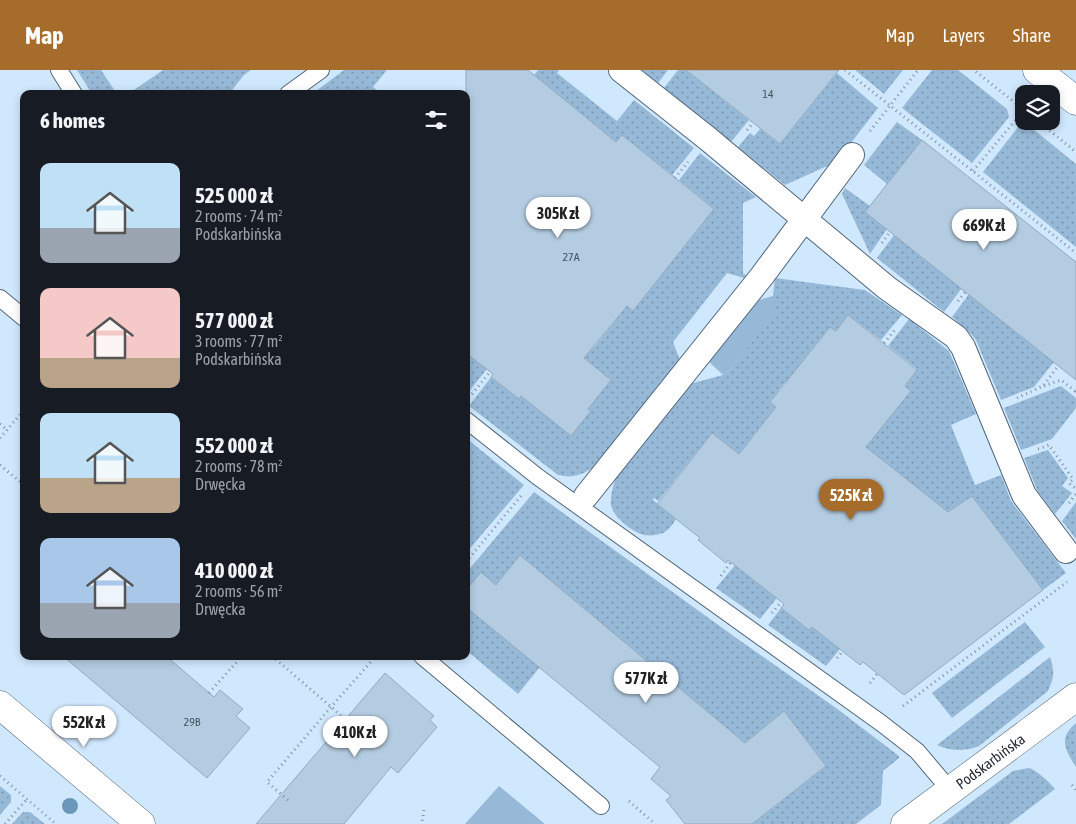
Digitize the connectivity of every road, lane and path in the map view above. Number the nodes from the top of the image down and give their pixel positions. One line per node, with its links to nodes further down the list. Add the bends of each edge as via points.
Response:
1 (58, 70): 8 (lane)
2 (321, 70): 9 (lane)
3 (621, 70): 16 (street)
4 (845, 70): 11 (path)
5 (918, 70): 11 (path)
6 (974, 70): 15 (path, via 1024,110)
7 (1037, 70): 10 (street)
8 (71, 90)
9 (294, 90)
10 (1076, 101)
11 (890, 105): 15 (path)
12 (1049, 130): 13 (path)
13 (1076, 152)
14 (852, 155): 16 (street)
15 (973, 172): 17 (path)
16 (804, 220): 25 (street, via 887,288 956,337); 36 (street)
17 (1076, 253)
18 (0, 298): 19 (lane)
19 (20, 315)
20 (1058, 366): 22 (path)
21 (490, 372): 24 (path)
22 (1043, 386): 23 (path, via 1061,380); 25 (path)
23 (1076, 390)
24 (470, 396)
25 (990, 411): 31 (street)
26 (20, 415): 29 (path)
27 (470, 423): 33 (lane)
28 (0, 424): 29 (path)
29 (7, 430): 30 (path)
30 (0, 438)
31 (1009, 460): 35 (path, via 1049,445 1073,479 1069,483); 37 (street, via 1024,496)
32 (0, 465): 34 (path)
33 (538, 477): 36 (lane); 38 (path)
34 (20, 482)
35 (1076, 489)
36 (582, 501): 48 (lane)
37 (1066, 551)
38 (470, 557)
39 (1069, 581): 48 (path)
40 (238, 660): 44 (path)
41 (277, 660): 47 (path)
42 (372, 660): 47 (path)
43 (427, 660): 56 (lane)
44 (209, 693)
45 (1076, 697): 52 (street, Podskarbińska)
46 (0, 705): 61 (street)
47 (331, 707): 49 (path); 55 (path, via 267,782)
48 (881, 724): 52 (lane, via 917,751)
49 (352, 725)
50 (0, 776): 54 (path)
51 (1072, 785): 53 (path)
52 (950, 790): 62 (street, Podskarbińska)
53 (1076, 790)
54 (27, 799): 59 (path); 60 (path)
55 (288, 800)
56 (601, 806)
57 (424, 810): 58 (path)
58 (422, 823)
59 (5, 824)
60 (56, 824)
61 (141, 824)
62 (906, 824)

